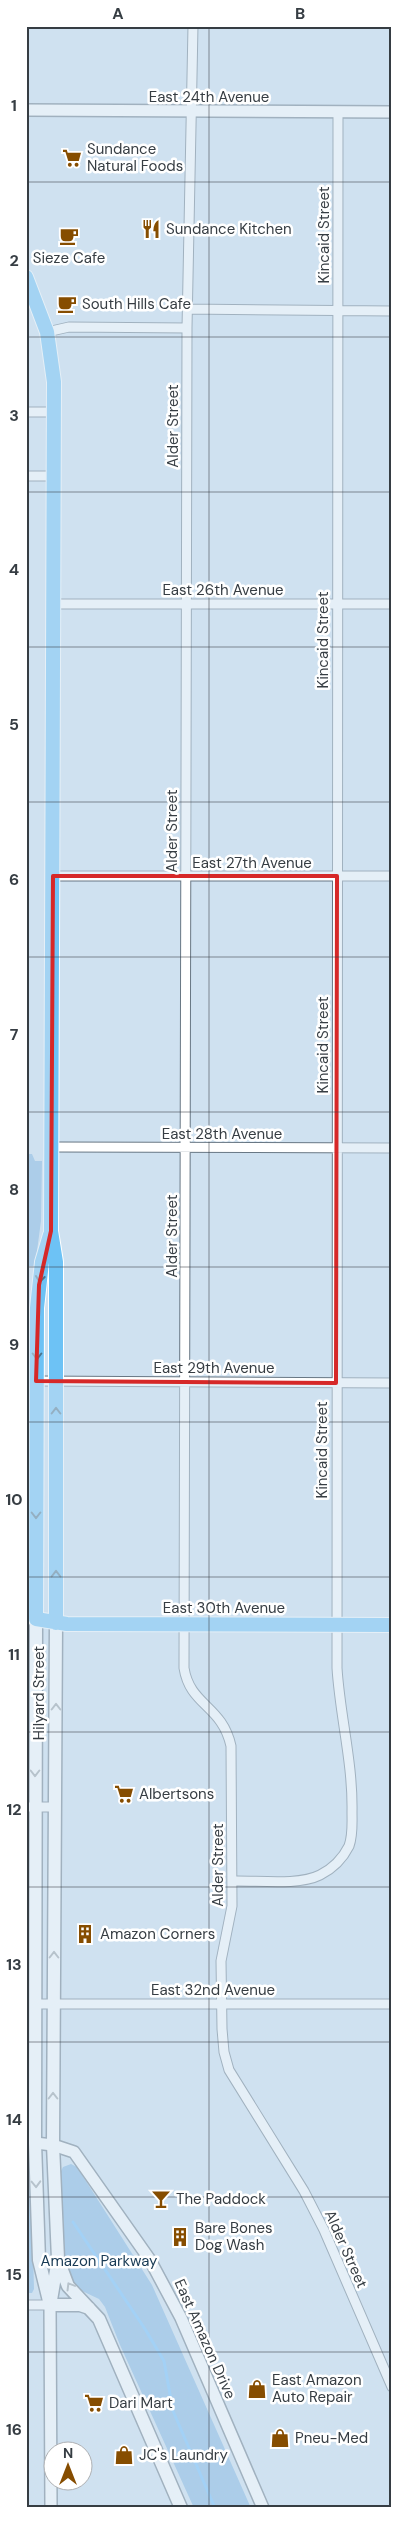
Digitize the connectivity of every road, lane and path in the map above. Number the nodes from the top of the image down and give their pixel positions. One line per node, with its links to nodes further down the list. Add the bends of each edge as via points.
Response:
1 (193, 26): 3 (street, Alder Street)
2 (26, 110): 3 (street, East 24th Avenue)
3 (191, 112): 4 (street, East 24th Avenue); 7 (street, Alder Street)
4 (338, 112): 5 (street, East 24th Avenue); 8 (street, Kincaid Street)
5 (392, 112)
6 (26, 277): 11 (main road, Hilyard Street)
7 (187, 309): 8 (street); 10 (street, Alder Street)
8 (338, 309): 9 (street); 18 (street, Kincaid Street)
9 (392, 311)
10 (187, 328): 11 (street, via 69,327); 17 (street, Alder Street)
11 (47, 332): 13 (main road, Hilyard Street, via 54,382)
12 (26, 412): 13 (street)
13 (54, 412): 15 (main road, Hilyard Street)
14 (26, 476): 15 (street)
15 (53, 476): 16 (main road, Hilyard Street)
16 (53, 604): 17 (street, East 26th Avenue); 20 (main road, Hilyard Street)
17 (186, 604): 18 (street, East 26th Avenue); 21 (street, Alder Street)
18 (337, 604): 19 (street, East 26th Avenue); 22 (street, Kincaid Street)
19 (392, 604)
20 (53, 876): 21 (street, East 27th Avenue); 24 (main road, Hilyard Street)
21 (186, 876): 22 (street, East 27th Avenue); 25 (street, Alder Street)
22 (337, 876): 23 (street, East 27th Avenue); 26 (street, Kincaid Street)
23 (392, 876)
24 (52, 1147): 25 (street, East 28th Avenue); 28 (main road, Hilyard Street)
25 (186, 1148): 26 (street, East 28th Avenue); 31 (street, Alder Street)
26 (337, 1148): 27 (street, East 28th Avenue); 32 (street, Kincaid Street)
27 (392, 1148)
28 (51, 1232): 29 (main road, Hilyard Street, one-way to 29, via 42,1262 38,1293); 30 (main road, Hilyard Street, via 56,1262)
29 (36, 1381): 30 (street, East 29th Avenue); 34 (main road, Hilyard Street, one-way to 34)
30 (56, 1382): 31 (street, East 29th Avenue); 35 (main road, Hilyard Street, one-way to 30)
31 (185, 1382): 32 (street, East 29th Avenue); 37 (street, Alder Street)
32 (336, 1383): 33 (street, East 29th Avenue); 36 (street, Kincaid Street)
33 (392, 1383)
34 (31, 1618): 35 (main road); 39 (main road, Hilyard Street, one-way to 39)
35 (56, 1622): 37 (main road, East 30th Avenue); 40 (main road, Hilyard Street, one-way to 35)
36 (336, 1624): 37 (main road, East 30th Avenue); 38 (main road, East 30th Avenue); 41 (street, Kincaid Street, via 338,1695 348,1746 352,1791 349,1845 342,1858 319,1876 304,1880)
37 (184, 1625): 41 (street, Alder Street, via 186,1680 200,1700 221,1719 231,1746)
38 (392, 1625)
39 (31, 1807): 40 (street); 42 (main road, Hilyard Street)
40 (55, 1807): 43 (main road, Hilyard Street, one-way to 40)
41 (232, 1881): 44 (street, Alder Street, via 230,1926 221,1961)
42 (35, 2004): 43 (street, East 32nd Avenue); 46 (main road, Hilyard Street)
43 (54, 2004): 44 (street, East 32nd Avenue); 47 (main road, Hilyard Street, one-way to 43)
44 (221, 2004): 45 (street, East 32nd Avenue); 52 (street, Alder Street, via 224,2052 229,2070 304,2191)
45 (392, 2004)
46 (30, 2143): 47 (street, East Amazon Drive); 50 (main road, Hilyard Street, one-way to 50, via 39,2260)
47 (53, 2145): 48 (main road, Hilyard Street); 55 (street, East Amazon Drive, via 67,2148 82,2160 150,2260 181,2318)
48 (58, 2259): 50 (main road, Hilyard Street); 51 (main road, one-way to 48, via 68,2286)
49 (26, 2305): 50 (street)
50 (50, 2305): 51 (main road); 53 (street, Hilyard Street)
51 (90, 2308): 54 (main road, via 99,2319)
52 (392, 2387)
53 (51, 2508)
54 (181, 2508)
55 (263, 2508)

